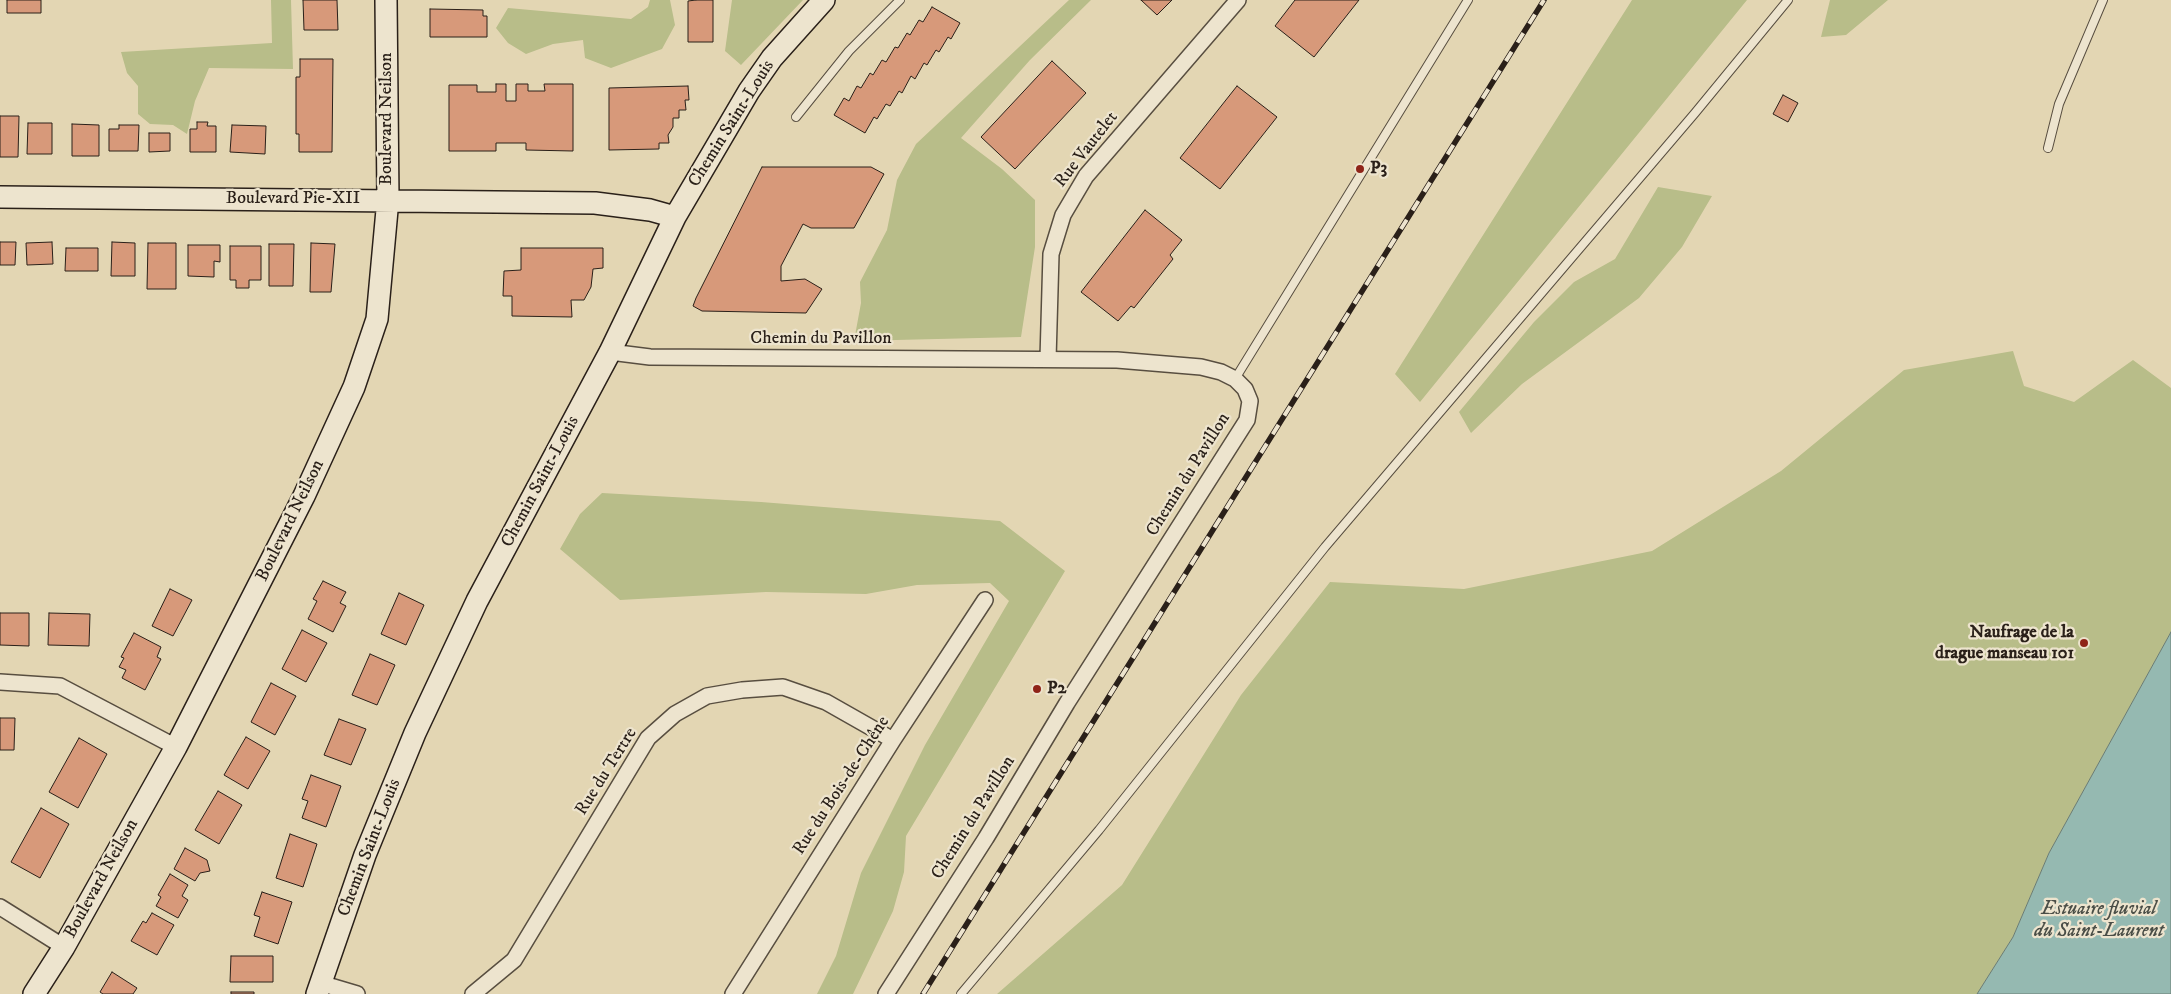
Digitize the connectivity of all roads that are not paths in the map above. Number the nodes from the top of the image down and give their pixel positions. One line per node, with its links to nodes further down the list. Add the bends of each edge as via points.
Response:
1 (386, 0): 11 (street, Boulevard Neilson)
2 (824, 0): 12 (street, Chemin Saint-Louis, via 772,58)
3 (900, 0): 8 (lane, via 849,51)
4 (1238, 0): 14 (street, Rue Vautelet, via 1086,176 1063,215 1051,254)
5 (1468, 0): 15 (lane)
6 (1788, 0): 28 (lane, via 1325,547 1099,830)
7 (2103, 0): 9 (lane, via 2059,104)
8 (796, 117)
9 (2048, 148)
10 (0, 197): 11 (street, Boulevard Pie-XII)
11 (388, 199): 12 (street, Boulevard Pie-XII, via 595,203 650,210); 19 (street, Boulevard Neilson, via 377,319 354,388 299,505)
12 (675, 217): 13 (street, Chemin Saint-Louis)
13 (610, 352): 14 (street, Chemin du Pavillon, via 650,357); 22 (street, Chemin Saint-Louis, via 477,602 415,733 365,855)
14 (1048, 359): 15 (street, Chemin du Pavillon, via 1178,364 1221,372)
15 (1235, 379): 27 (street, Chemin du Pavillon, via 1250,400 1247,420)
16 (985, 600): 18 (street, Rue du Bois-de-Chêne)
17 (0, 682): 19 (street, via 60,686)
18 (893, 740): 25 (street, Rue du Tertre, via 826,702 783,687 707,696 675,714 648,738 514,960); 26 (street, Rue du Bois-de-Chêne)
19 (176, 747): 21 (street, Boulevard Neilson)
20 (0, 908): 21 (street)
21 (64, 947): 23 (street, Boulevard Neilson)
22 (318, 989): 24 (street)
23 (34, 994)
24 (357, 994)
25 (472, 994)
26 (733, 994)
27 (886, 994)
28 (961, 994)

